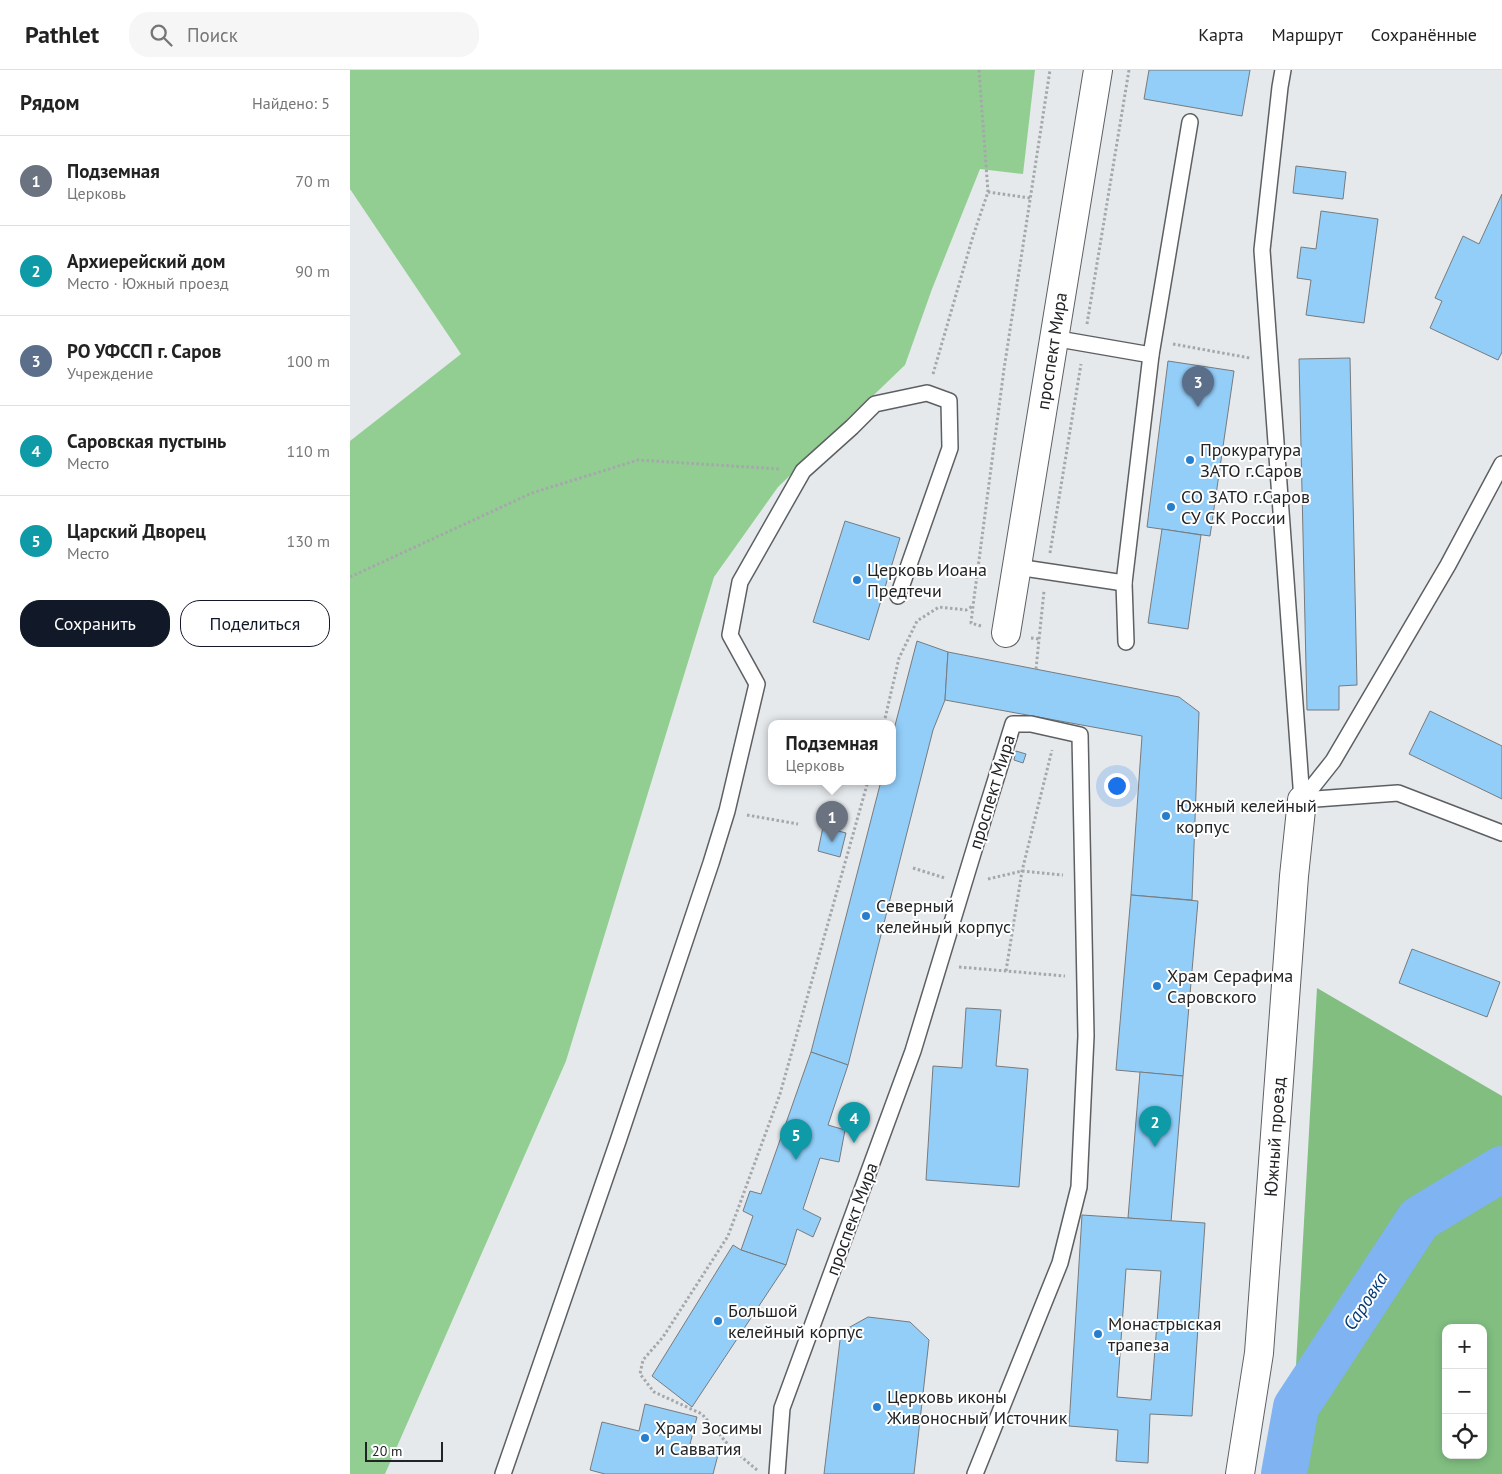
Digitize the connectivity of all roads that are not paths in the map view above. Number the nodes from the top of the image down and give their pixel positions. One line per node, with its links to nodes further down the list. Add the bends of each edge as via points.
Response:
1 (1098, 70): 4 (street, проспект Мира)
2 (1283, 70): 12 (lane, via 1262,250)
3 (1190, 122): 5 (lane)
4 (1053, 338): 5 (lane); 7 (street, проспект Мира)
5 (1152, 348): 8 (lane)
6 (1502, 464): 12 (lane, via 1448,565 1333,761)
7 (1017, 567): 8 (lane); 10 (street, проспект Мира)
8 (1124, 583): 11 (lane)
9 (898, 596): 14 (lane, via 950,448 949,401 927,394 875,404 803,471 740,582 730,635 757,684 727,811 622,1132)
10 (1006, 633)
11 (1126, 642)
12 (1302, 800): 13 (lane, via 1398,793); 17 (street, Южный проезд, via 1259,1354)
13 (1502, 833)
14 (503, 1474)
15 (777, 1474): 16 (lane, проспект Мира, via 782,1408 913,1051 1013,724 1031,724 1080,735 1086,1036 1079,1187 1060,1263)
16 (975, 1474)
17 (1240, 1474)

